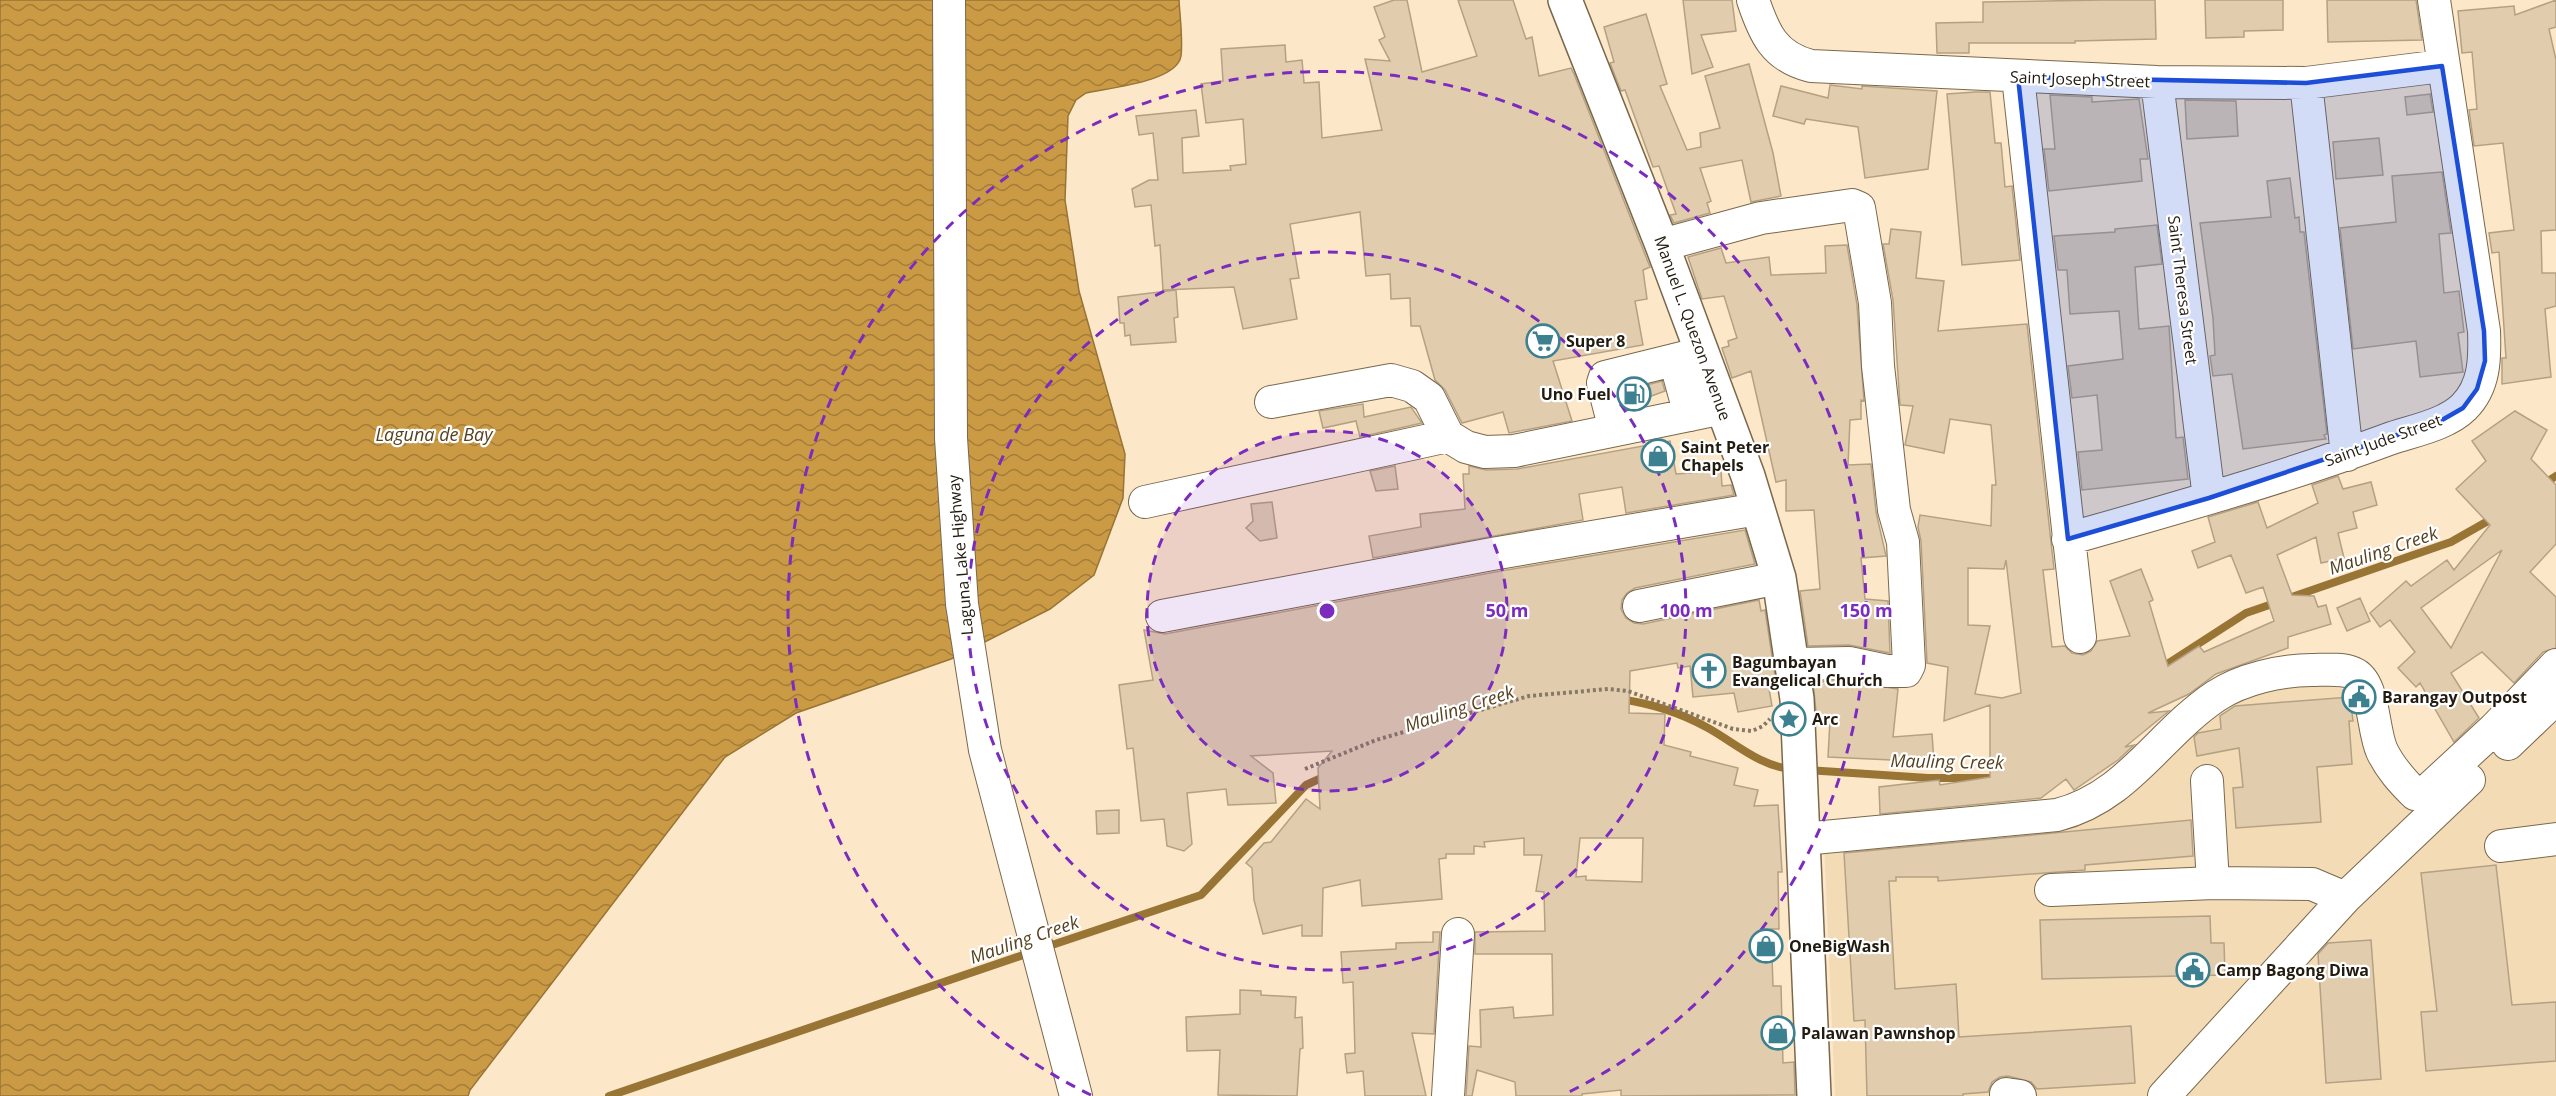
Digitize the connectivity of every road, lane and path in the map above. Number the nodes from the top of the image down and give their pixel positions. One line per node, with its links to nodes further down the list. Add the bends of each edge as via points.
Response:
1 (949, 0): 38 (street, Laguna Lake Highway, via 951,438 962,603 985,750)
2 (1565, 0): 9 (main road, Manuel L. Quezon Avenue)
3 (1753, 0): 6 (street, Saint Joseph Street, via 1764,33 1773,45 1797,62 1811,66)
4 (2434, 0): 5 (street, Saint Jude Street)
5 (2442, 66): 8 (street, Saint Joseph Street); 16 (street, Saint Jude Street, via 2484,331 2485,361 2477,389 2463,408 2442,420)
6 (2018, 77): 7 (street, Saint Joseph Street); 20 (street)
7 (2157, 82): 8 (street, Saint Joseph Street); 17 (street, Saint Theresa Street)
8 (2306, 83): 16 (street)
9 (1662, 245): 10 (main road, Manuel L. Quezon Avenue); 25 (street, via 1761,218 1852,204 1859,208 1875,303 1894,510 1903,542 1909,665 1906,671 1894,672 1849,663)
10 (1689, 357): 12 (main road, Manuel L. Quezon Avenue); 13 (street); 14 (street, via 1605,377 1603,383)
11 (1271, 402): 15 (street, via 1391,380 1412,386 1429,398)
12 (1723, 408): 13 (street); 19 (main road, Manuel L. Quezon Avenue)
13 (1690, 415): 14 (street)
14 (1615, 430): 15 (street, via 1514,451 1485,452)
15 (1448, 436): 18 (street)
16 (2347, 455): 17 (street, Saint Jude Street)
17 (2209, 498): 20 (street, Saint Jude Street)
18 (1145, 502)
19 (1758, 510): 21 (main road, Manuel L. Quezon Avenue); 23 (street, via 1492,554)
20 (2068, 539): 24 (street)
21 (1779, 578): 22 (street); 25 (main road, Manuel L. Quezon Avenue)
22 (1639, 606)
23 (1162, 616)
24 (2080, 637)
25 (1793, 664): 28 (main road, Manuel L. Quezon Avenue)
26 (2556, 665): 31 (street, via 2428,790 2415,794 2396,775 2383,753 2375,735 2366,684 2352,672 2287,670 2218,695 2111,791 2080,809 2057,815)
27 (2556, 698): 36 (street)
28 (1797, 705): 29 (path, via 1779,710 1752,731 1702,720 1628,691 1528,696 1376,740); 31 (main road, Manuel L. Quezon Avenue)
29 (1305, 769)
30 (2207, 781): 34 (street)
31 (1803, 832): 40 (main road, Manuel L. Quezon Avenue)
32 (2556, 839): 33 (street)
33 (2501, 846)
34 (2213, 883): 35 (street); 36 (street, via 2312,884)
35 (2051, 890)
36 (2345, 898): 41 (street)
37 (1458, 934): 39 (street)
38 (1076, 1096)
39 (1448, 1096)
40 (1814, 1096)
41 (2163, 1096)

